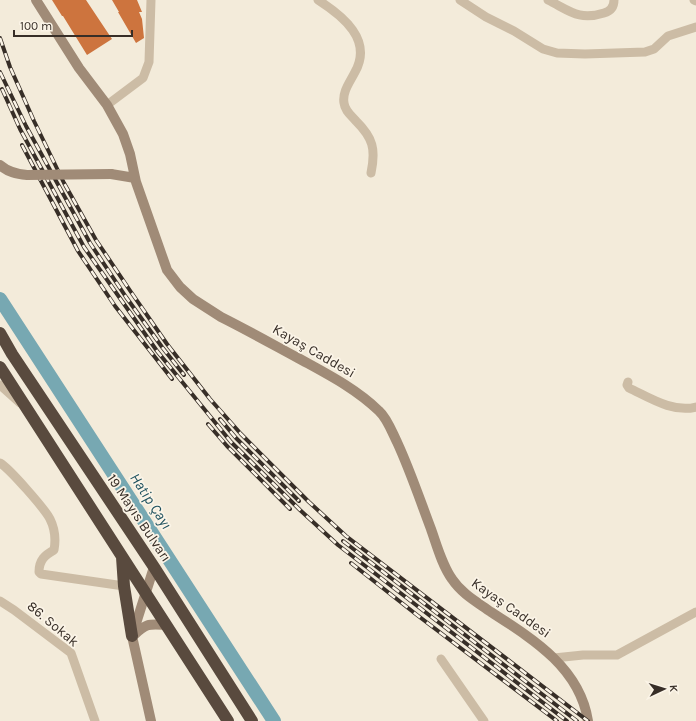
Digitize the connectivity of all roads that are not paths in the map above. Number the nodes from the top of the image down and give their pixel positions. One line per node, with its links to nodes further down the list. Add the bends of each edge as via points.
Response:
1 (36, 0): 8 (street, Kayaş Caddesi, via 79,68)
2 (151, 0): 8 (street, via 149,62 143,78)
3 (318, 0): 10 (street, via 354,30 359,39 361,48 357,70 345,90 343,99 345,108 364,129 370,140 374,152)
4 (460, 0): 7 (street, via 543,49 557,53 645,52 654,49 668,36)
5 (548, 0): 6 (street, via 576,15 589,17 608,12)
6 (614, 0)
7 (696, 27)
8 (107, 105): 11 (street, Kayaş Caddesi, via 123,134)
9 (0, 165): 11 (street, bridge, via 16,174 111,174)
10 (371, 173)
11 (135, 178): 27 (street, Kayaş Caddesi, via 159,250 168,270 180,287 193,299 221,316 334,377 380,412 405,460 439,553 452,579 470,598 537,642)
12 (0, 333): 20 (highway, 19 Mayıs Bulvarı)
13 (0, 367): 17 (highway)
14 (628, 382): 16 (street, via 630,388 671,407)
15 (0, 385): 17 (street)
16 (696, 407)
17 (31, 414): 19 (highway)
18 (0, 463): 21 (street, via 49,519 55,535 54,550 44,556 39,568 41,574)
19 (122, 555): 21 (highway); 22 (highway)
20 (154, 567): 22 (street); 33 (highway, 19 Mayıs Bulvarı)
21 (124, 586): 26 (highway)
22 (146, 595): 25 (highway); 26 (street)
23 (0, 601): 30 (street, 86. Sokak, via 71,654)
24 (696, 612): 27 (street, via 618,655 582,654)
25 (166, 625): 26 (street, via 149,624); 32 (highway)
26 (132, 636): 31 (street)
27 (554, 658): 29 (street, Kayaş Caddesi, via 575,684)
28 (441, 659): 34 (street)
29 (588, 718)
30 (95, 721)
31 (150, 721)
32 (228, 721)
33 (252, 721)
34 (484, 721)

